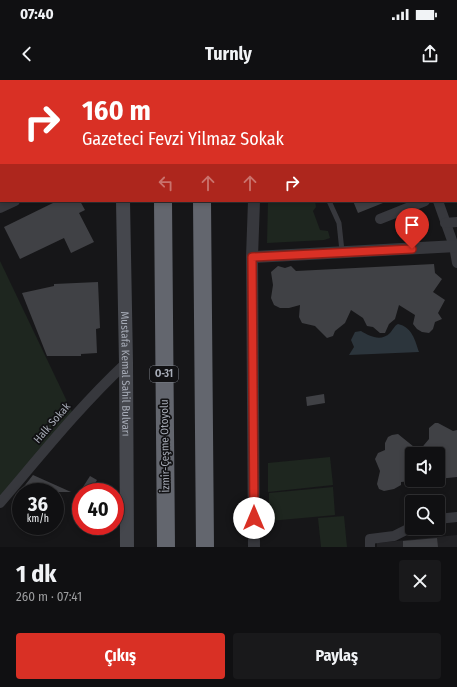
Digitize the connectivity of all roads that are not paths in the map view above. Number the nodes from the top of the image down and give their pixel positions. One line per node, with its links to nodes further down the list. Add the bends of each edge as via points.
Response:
1 (13, 202): 9 (street)
2 (123, 202): 17 (main road, Mustafa Kemal Sahil Bulvarı)
3 (163, 202): 23 (highway, İzmir-Çeşme Otoyolu / O-31)
4 (202, 202): 24 (highway)
5 (254, 202): 15 (street)
6 (329, 202): 14 (lane, via 339,222)
7 (422, 202): 10 (street)
8 (438, 202): 12 (street)
9 (0, 208)
10 (380, 219)
11 (457, 222): 12 (street)
12 (445, 223): 13 (street)
13 (455, 246): 14 (street); 16 (street)
14 (342, 252): 15 (street)
15 (252, 257): 25 (street)
16 (457, 263)
17 (126, 363): 18 (street, Halk Sokak, via 74,416); 22 (main road, Mustafa Kemal Sahil Bulvarı)
18 (0, 503)
19 (457, 517): 20 (street)
20 (445, 519)
21 (405, 530): 26 (street, via 394,536 370,539)
22 (127, 547)
23 (166, 547)
24 (204, 547)
25 (254, 547)
26 (370, 547)

